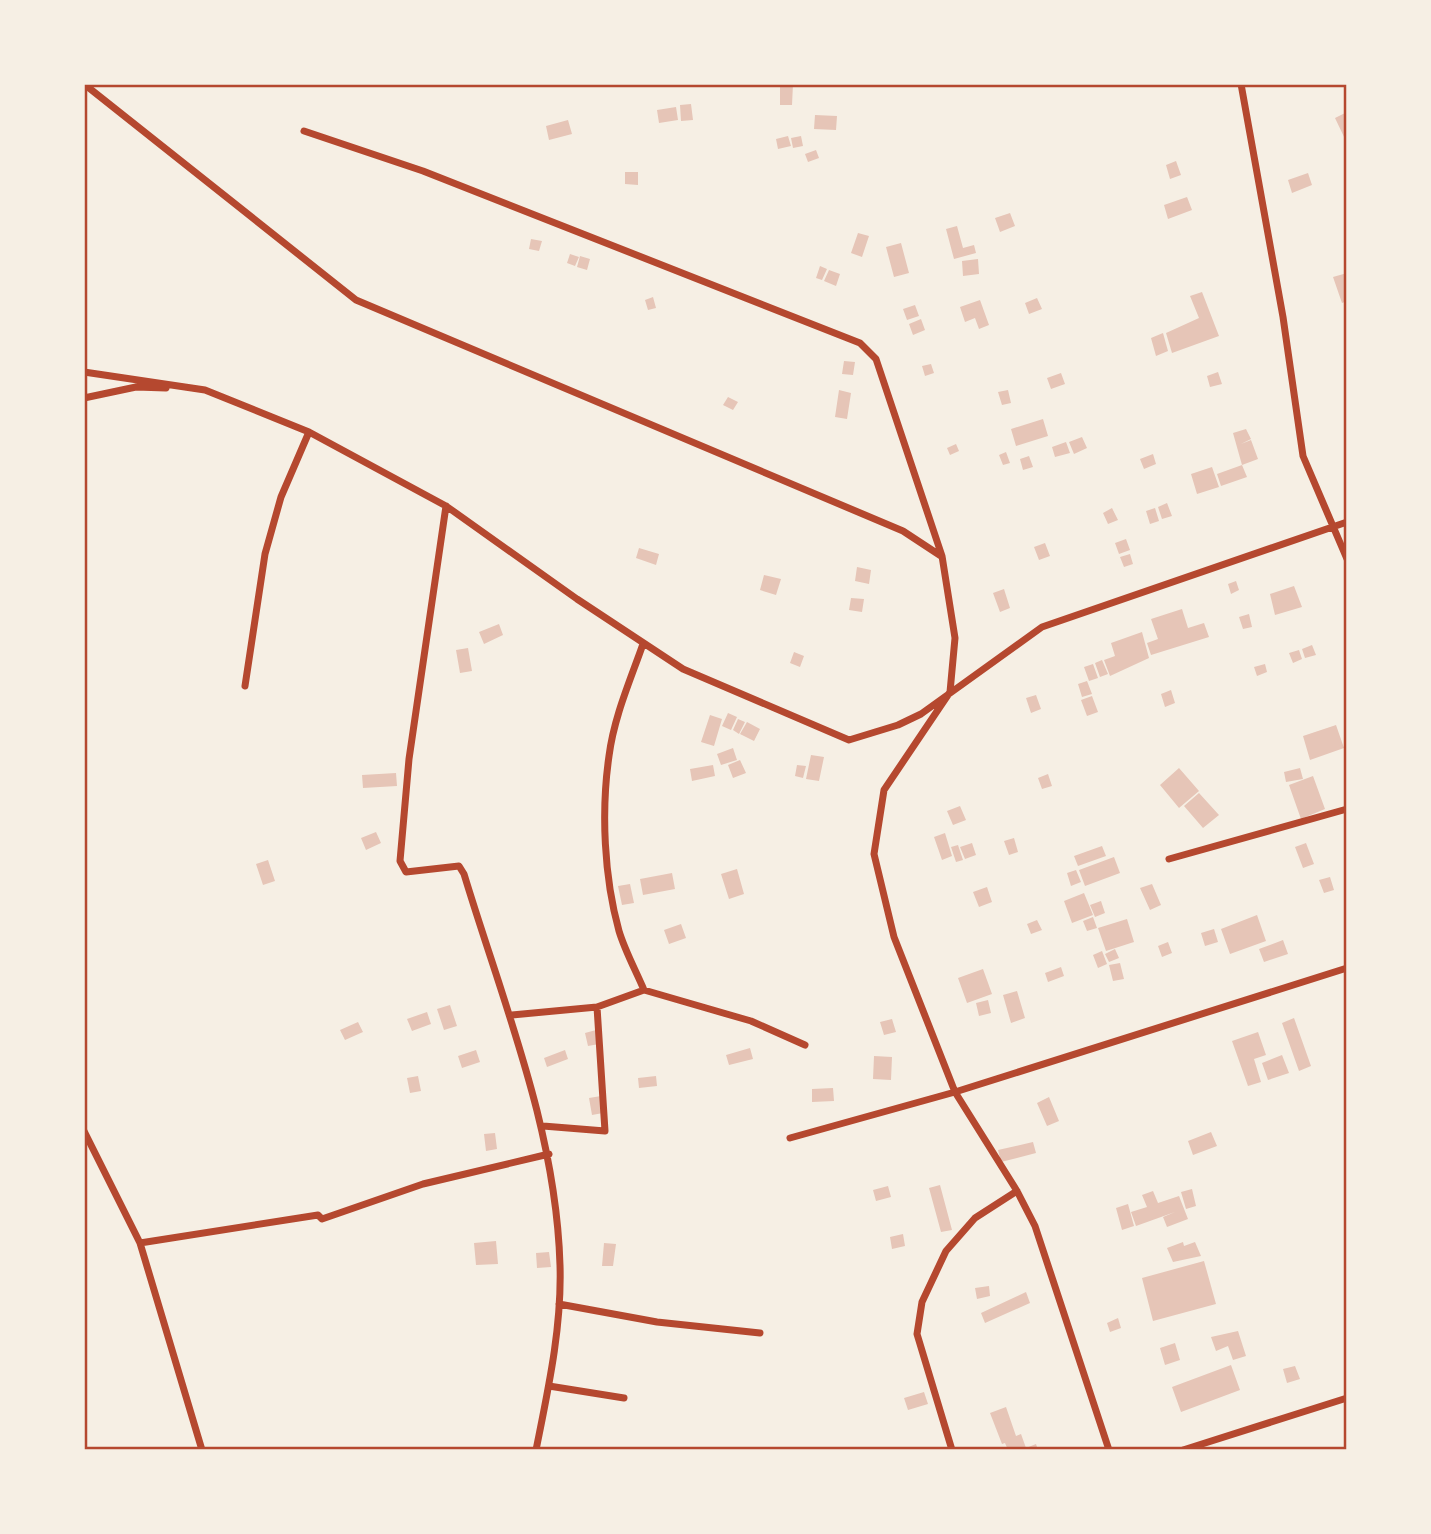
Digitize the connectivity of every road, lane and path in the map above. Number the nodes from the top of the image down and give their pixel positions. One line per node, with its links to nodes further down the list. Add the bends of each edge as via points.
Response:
1 (84, 84): 11 (street, via 356,300 903,531)
2 (1241, 84): 10 (street, via 1303,456)
3 (304, 131): 11 (street, via 423,171 860,343 876,359)
4 (84, 372): 5 (street)
5 (205, 390): 6 (street, via 136,387); 7 (street)
6 (84, 398)
7 (309, 432): 8 (street); 14 (street, via 281,497 265,554)
8 (446, 506): 13 (street); 21 (street, via 409,759 400,861 406,872 459,866)
9 (1347, 522): 10 (street)
10 (1335, 527): 12 (street); 15 (street, via 1042,627)
11 (942, 556): 15 (street, via 955,638)
12 (1347, 559)
13 (643, 644): 15 (street, via 684,669 849,740 909,720); 19 (street, via 609,756 606,817 614,907 620,934)
14 (245, 686)
15 (950, 692): 23 (street, via 884,790 874,854 894,937)
16 (1347, 809): 17 (street)
17 (1169, 859)
18 (1347, 968): 23 (street)
19 (644, 990): 20 (street); 22 (street, via 751,1020)
20 (597, 1007): 21 (street); 24 (street, via 605,1130)
21 (512, 1015): 24 (street)
22 (805, 1045)
23 (955, 1092): 26 (street); 28 (street)
24 (542, 1126): 27 (street)
25 (84, 1131): 29 (street)
26 (790, 1138)
27 (549, 1154): 29 (street, via 423,1184 322,1219 318,1215); 30 (street, via 560,1265)
28 (1017, 1191): 37 (street, via 975,1218 946,1251 922,1302 917,1334); 38 (street, via 1035,1226)
29 (140, 1243): 35 (street)
30 (559, 1304): 31 (street, via 657,1322); 32 (street)
31 (760, 1333)
32 (548, 1386): 33 (street); 36 (street)
33 (624, 1398)
34 (1347, 1398): 39 (street)
35 (202, 1450)
36 (536, 1450)
37 (952, 1450)
38 (1109, 1450)
39 (1182, 1450)

